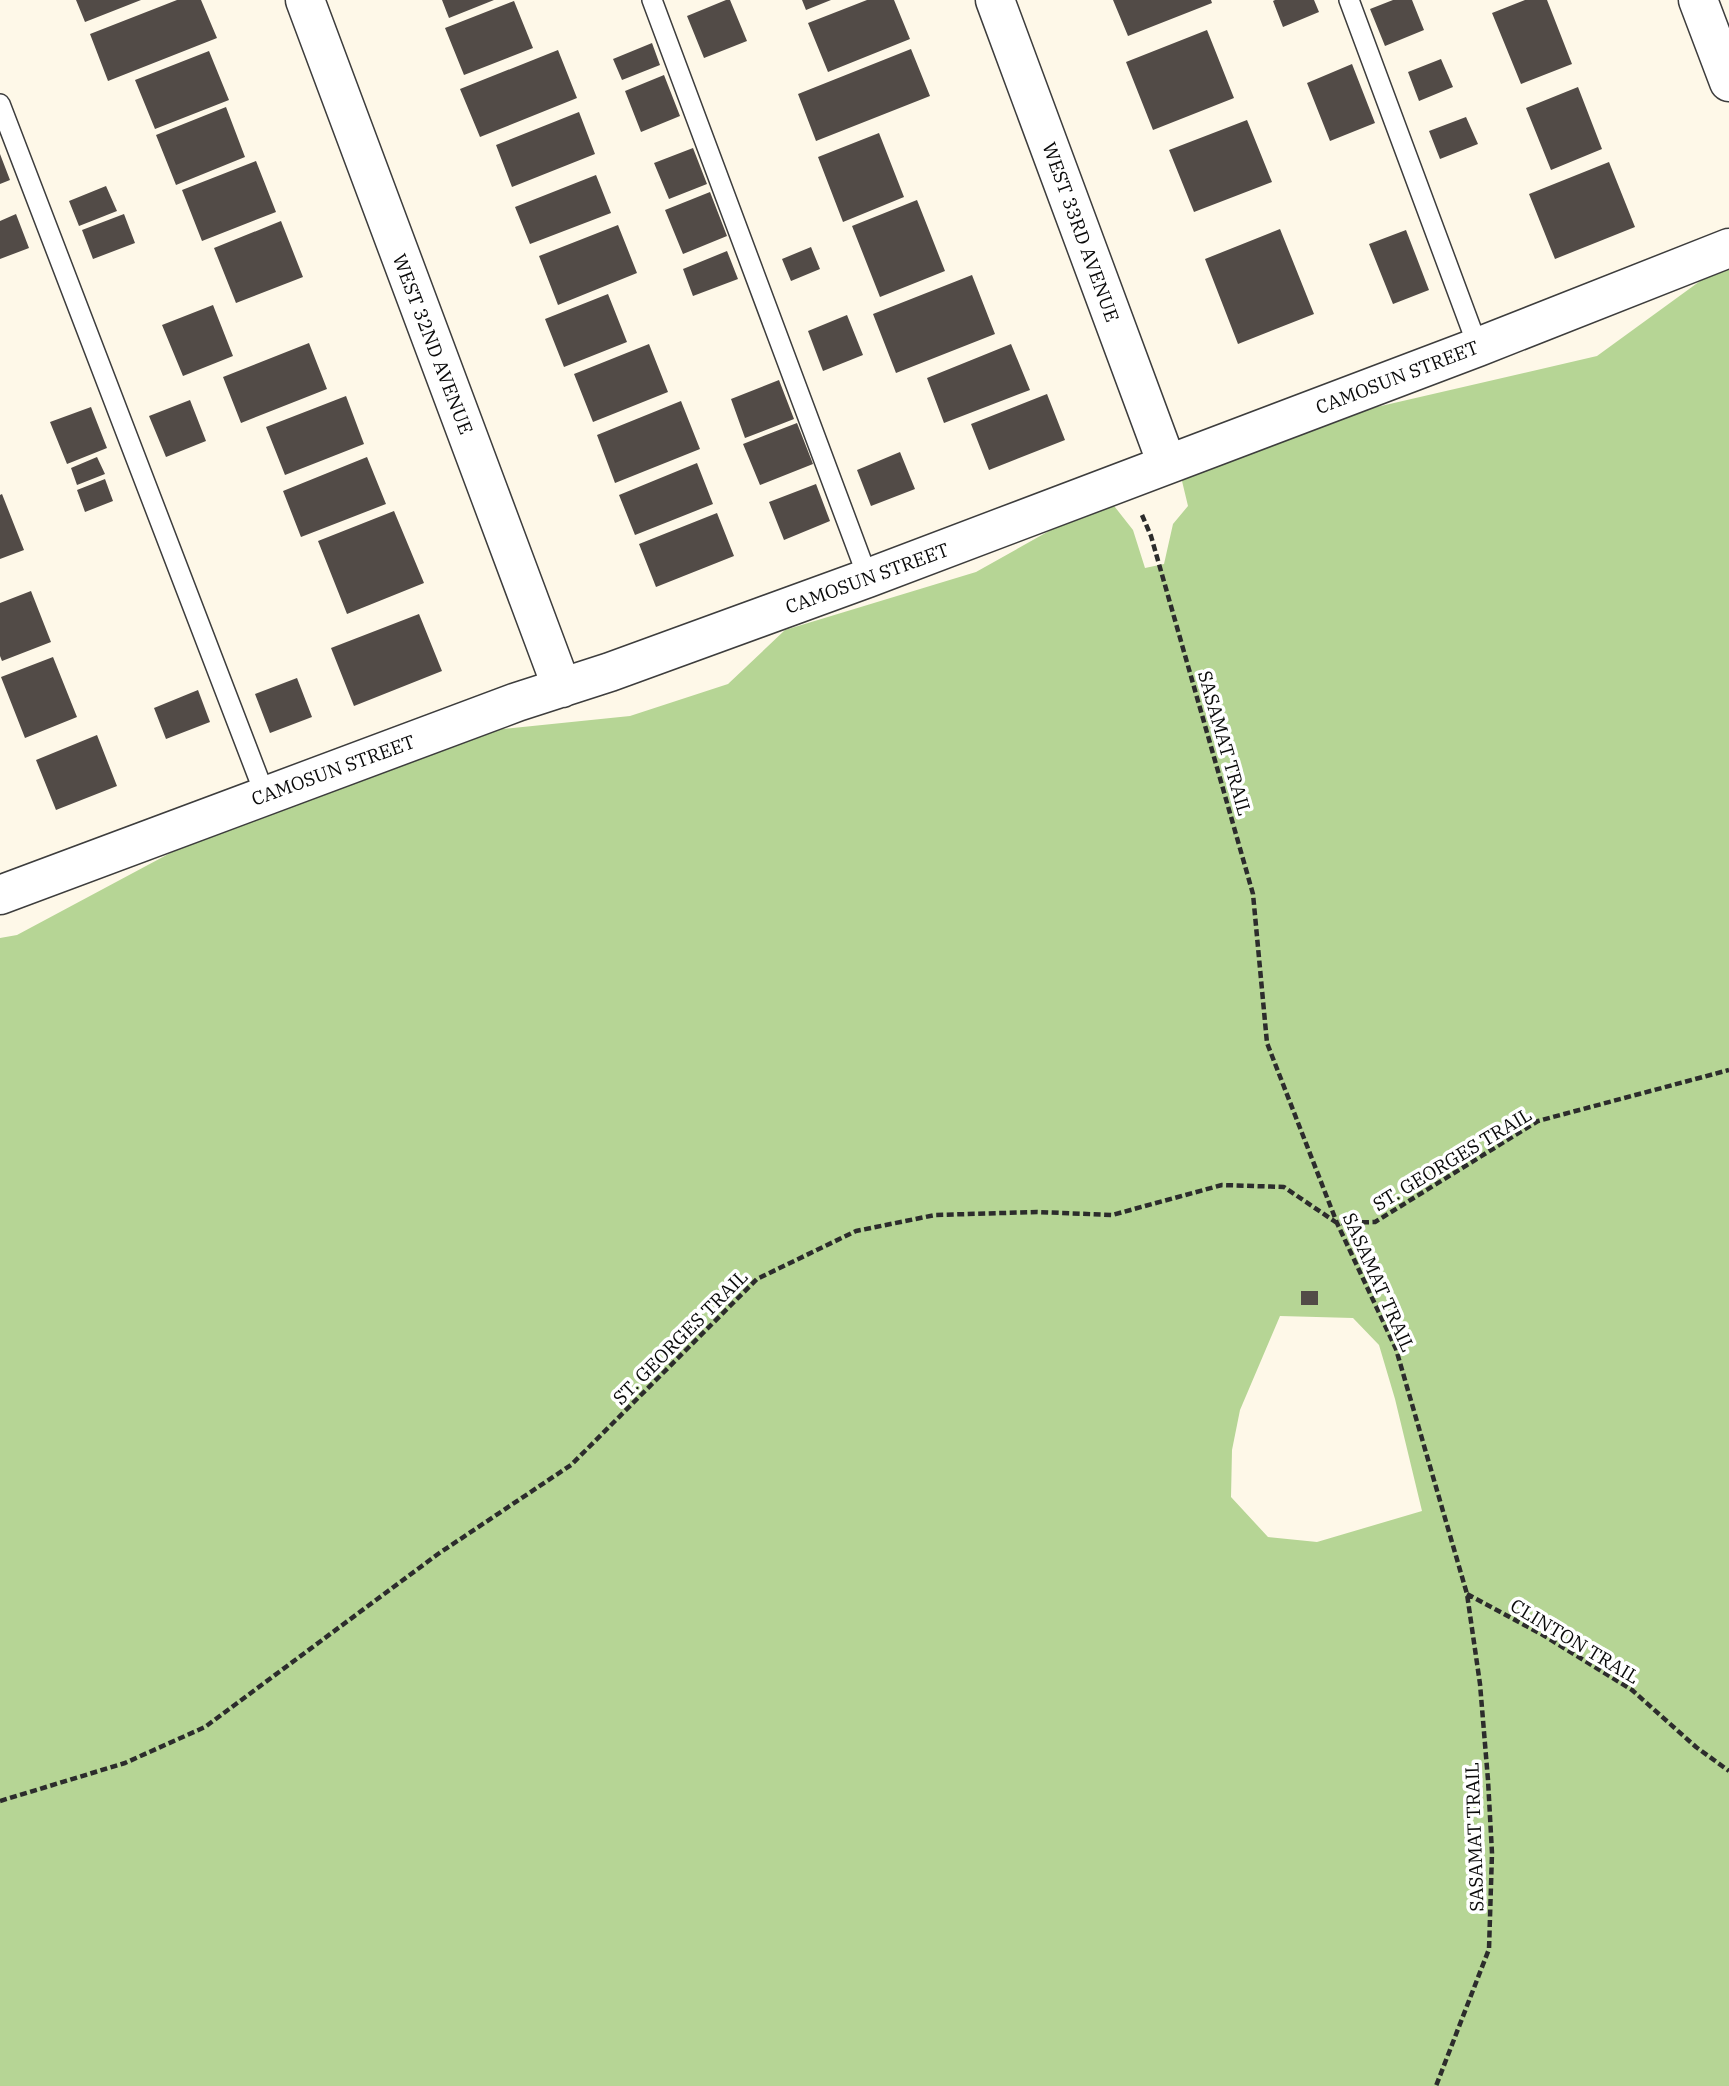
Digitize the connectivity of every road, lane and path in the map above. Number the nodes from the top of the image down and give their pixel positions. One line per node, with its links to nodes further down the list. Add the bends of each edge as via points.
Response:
1 (304, 0): 13 (street, WEST 32ND AVENUE)
2 (652, 0): 12 (lane)
3 (995, 0): 10 (street, WEST 33RD AVENUE)
4 (1349, 0): 9 (lane)
5 (1698, 0): 6 (street)
6 (1729, 82)
7 (0, 104): 14 (lane)
8 (1729, 248): 9 (street, CAMOSUN STREET)
9 (1478, 347): 10 (street, CAMOSUN STREET)
10 (1167, 464): 12 (street, CAMOSUN STREET)
11 (1140, 511): 17 (path, SASAMAT TRAIL, via 1253,894 1267,1042)
12 (868, 578): 13 (street, CAMOSUN STREET)
13 (562, 688): 14 (street, CAMOSUN STREET)
14 (265, 795): 15 (street, CAMOSUN STREET)
15 (0, 895)
16 (1729, 1070): 17 (path, ST. GEORGES TRAIL, via 1538,1121 1375,1222)
17 (1337, 1223): 18 (path, SASAMAT TRAIL, via 1396,1349); 20 (path, ST. GEORGES TRAIL, via 1284,1187 1222,1185 1112,1215 935,1215 856,1231 757,1279 571,1465 438,1554 205,1727 125,1763)
18 (1467, 1594): 19 (path, CLINTON TRAIL, via 1632,1689); 21 (path, SASAMAT TRAIL, via 1480,1684 1492,1853 1489,1949)
19 (1729, 1771)
20 (0, 1801)
21 (1436, 2086)

